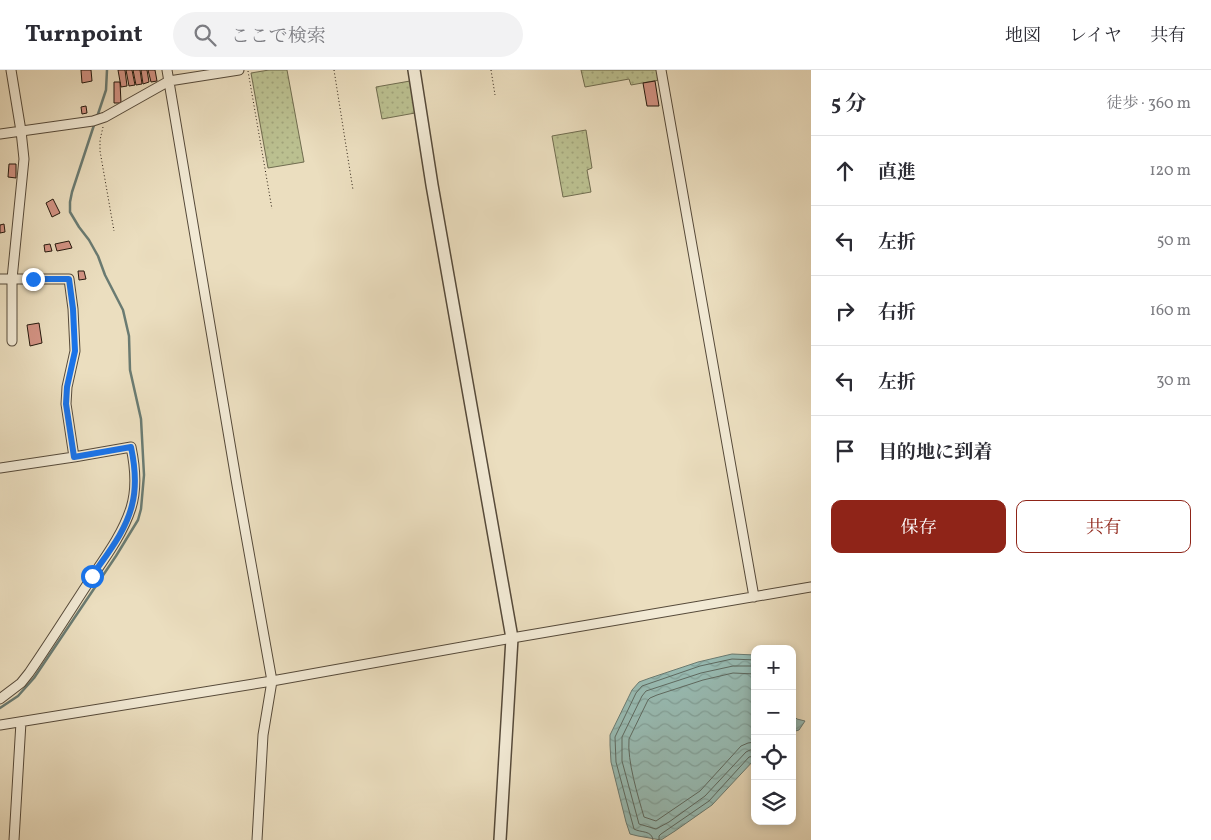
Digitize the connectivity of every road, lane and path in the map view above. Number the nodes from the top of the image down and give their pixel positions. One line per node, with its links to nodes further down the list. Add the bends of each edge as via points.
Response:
1 (11, 70): 12 (street)
2 (167, 70): 9 (street)
3 (239, 70): 9 (street)
4 (248, 70): 15 (path)
5 (334, 70): 14 (path)
6 (414, 70): 24 (street)
7 (491, 70): 10 (path)
8 (661, 70): 23 (street)
9 (169, 81): 11 (street); 25 (street)
10 (495, 95)
11 (100, 119): 12 (street); 16 (path, via 100,151)
12 (21, 131): 13 (street); 17 (street, via 24,159)
13 (0, 134)
14 (353, 190)
15 (272, 209)
16 (114, 232)
17 (12, 279): 18 (street); 19 (street); 20 (street, via 69,279 75,351 66,404)
18 (0, 280)
19 (12, 341)
20 (74, 457): 21 (street); 26 (street, via 131,447 134,462 132,506 114,545 30,673)
21 (0, 468)
22 (811, 587): 23 (street)
23 (754, 597): 24 (street)
24 (512, 638): 25 (street); 31 (street)
25 (272, 681): 27 (street); 30 (street, via 263,735)
26 (0, 699)
27 (21, 722): 28 (street); 29 (street)
28 (0, 725)
29 (14, 840)
30 (257, 840)
31 (500, 840)

